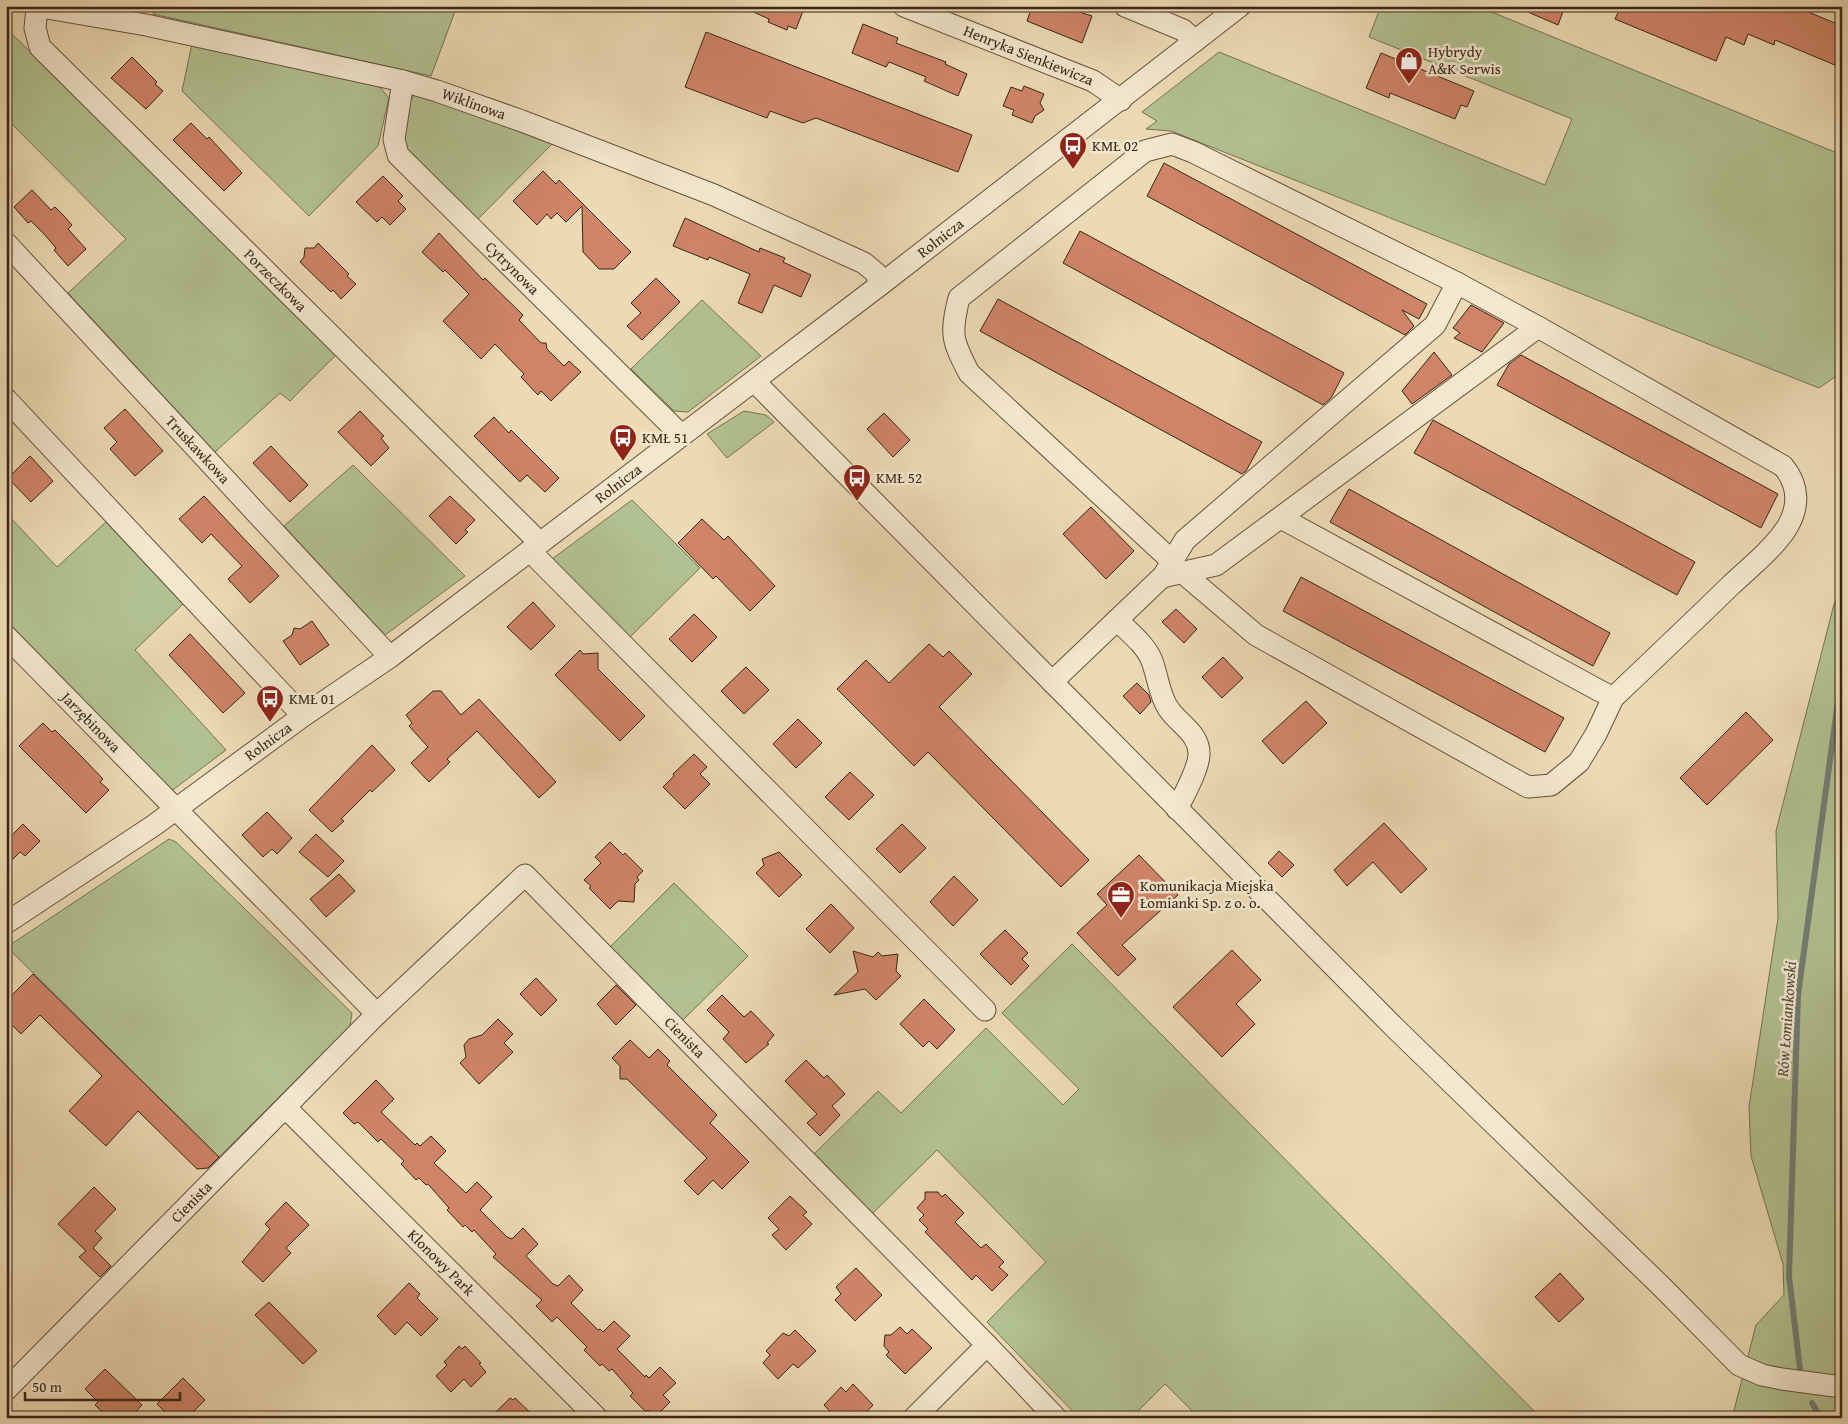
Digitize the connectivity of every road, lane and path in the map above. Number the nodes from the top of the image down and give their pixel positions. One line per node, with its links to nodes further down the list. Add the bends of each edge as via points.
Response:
1 (36, 6): 6 (street, Wiklinowa); 16 (street, Porzeczkowa, via 35,28 40,48)
2 (904, 6): 7 (street, Henryka Sienkiewicza, via 1092,80)
3 (1124, 6): 5 (street, via 1182,30)
4 (1240, 6): 5 (street, Rolnicza)
5 (1195, 41): 7 (street, Rolnicza)
6 (403, 81): 10 (street, Wiklinowa, via 513,118 714,195 864,263 876,273); 14 (street, Cytrynowa, via 394,139 398,155)
7 (1121, 100): 10 (street, Rolnicza)
8 (6, 243): 20 (street, Truskawkowa)
9 (1457, 283): 11 (street); 17 (street, via 1435,325 1185,540); 17 (street, via 1172,144 1145,151 959,298 954,320 954,343 969,373)
10 (880, 285): 12 (street, Rolnicza)
11 (1538, 327): 15 (street); 22 (street, via 1783,466 1797,490 1795,510 1786,529)
12 (754, 381): 14 (street, Rolnicza); 21 (street)
13 (6, 400): 23 (street)
14 (681, 435): 16 (street, Rolnicza)
15 (1281, 518): 17 (street, via 1216,565); 22 (street)
16 (535, 547): 20 (street, Rolnicza); 27 (street, Porzeczkowa)
17 (1172, 570): 18 (street); 22 (street, via 1256,635 1528,786 1551,784 1579,762)
18 (1117, 620): 21 (street); 25 (street, via 1152,659 1169,710 1188,728 1197,744 1199,756)
19 (6, 636): 24 (street, Jarzębinowa)
20 (390, 657): 23 (street, Rolnicza)
21 (1052, 682): 25 (street)
22 (1614, 698)
23 (303, 716): 24 (street, Rolnicza)
24 (176, 809): 26 (street, Rolnicza); 28 (street)
25 (1177, 809): 31 (street, via 1739,1365 1762,1375)
26 (6, 923)
27 (985, 1010)
28 (377, 1014): 29 (street, Cienista); 30 (street, Cienista, via 525,875)
29 (286, 1108): 32 (street, Cienista); 33 (street, Klonowy Park)
30 (987, 1345): 34 (street); 35 (street)
31 (1842, 1387)
32 (6, 1390)
33 (596, 1418)
34 (914, 1418)
35 (1056, 1418)

